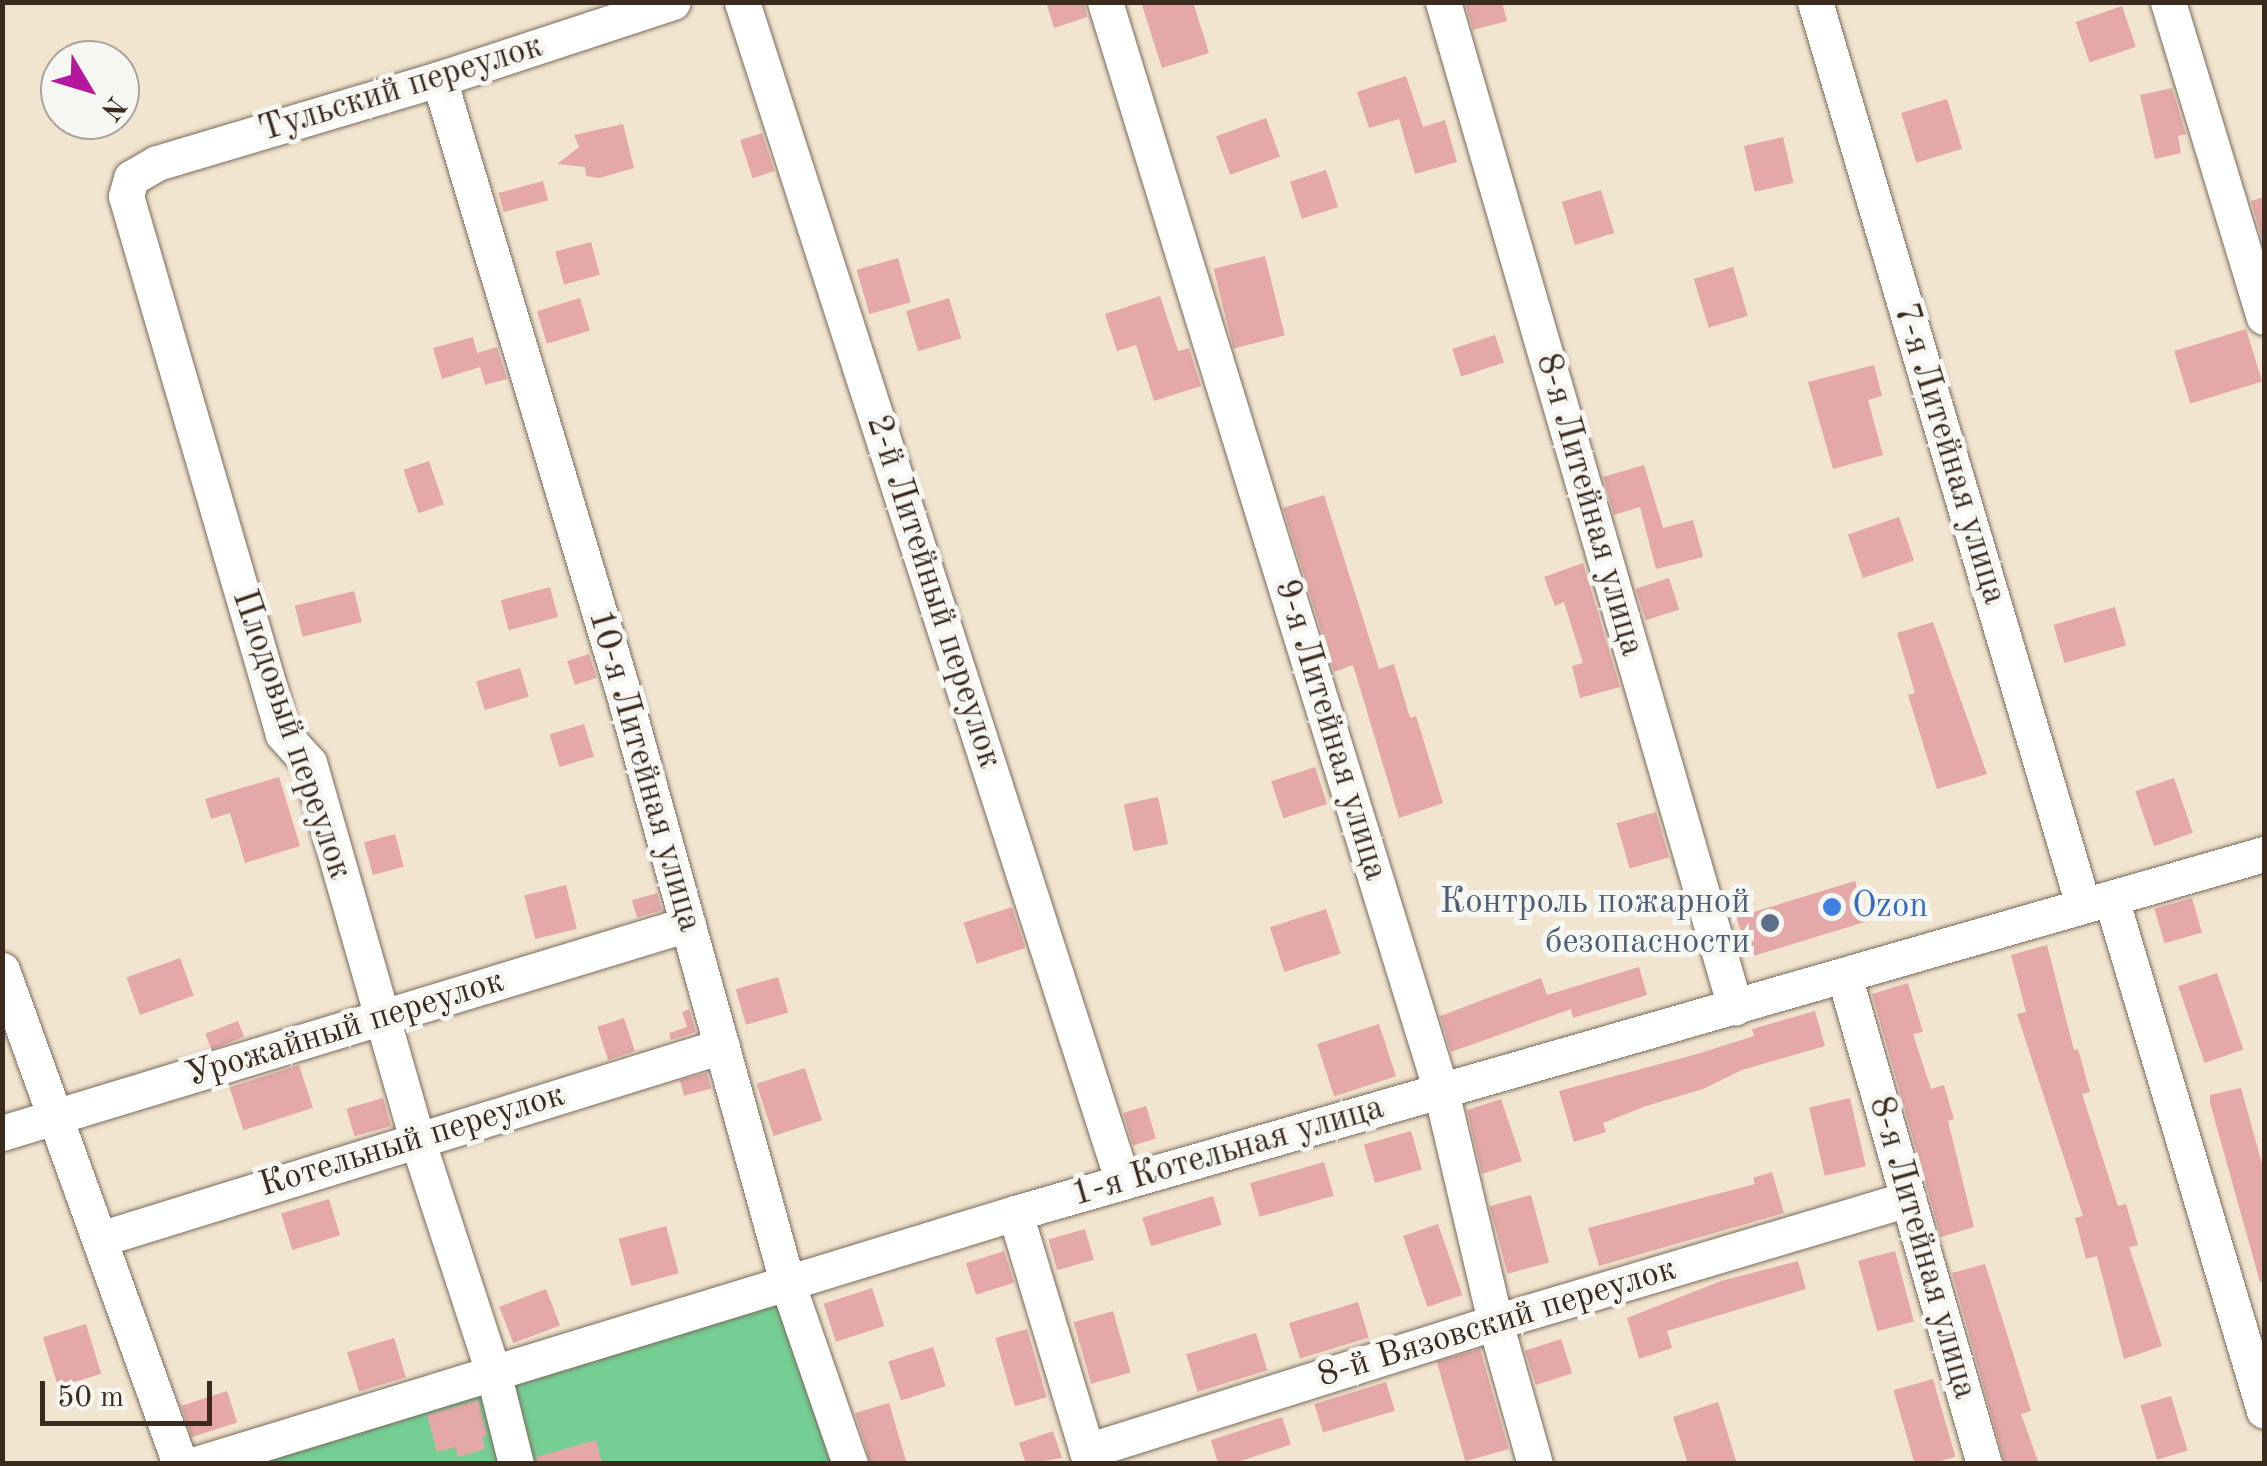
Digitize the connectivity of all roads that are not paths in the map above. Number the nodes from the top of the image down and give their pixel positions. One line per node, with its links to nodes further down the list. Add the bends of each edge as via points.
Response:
1 (673, 2): 7 (street, Тульский переулок)
2 (742, 2): 22 (street, 2-й Литейный переулок)
3 (1105, 2): 18 (street, 9-я Литейная улица)
4 (1443, 2): 15 (street, 8-я Литейная улица)
5 (1815, 2): 11 (street, 7-я Литейная улица)
6 (2168, 2): 9 (street)
7 (439, 79): 8 (street, Тульский переулок, via 156,163); 12 (street, 10-я Литейная улица)
8 (131, 178): 16 (street, Плодовый переулок, via 127,213 160,325 283,734 309,763)
9 (2264, 316)
10 (2264, 854): 11 (street, 1-я Котельная улица)
11 (2097, 902): 14 (street, 1-я Котельная улица); 29 (street, 7-я Литейная улица)
12 (688, 924): 16 (street, Урожайный переулок); 17 (street, 10-я Литейная улица)
13 (2, 970): 19 (street)
14 (1844, 974): 15 (street, 1-я Котельная улица); 23 (street, 8-я Литейная улица)
15 (1735, 1007): 18 (street, 1-я Котельная улица)
16 (382, 1017): 19 (street, Урожайный переулок); 21 (street, Плодовый переулок)
17 (722, 1046): 21 (street, Котельный переулок); 26 (street, 10-я Литейная улица)
18 (1440, 1090): 22 (street, 1-я Котельная улица); 27 (street, 9-я Литейная улица)
19 (58, 1117): 20 (street, Урожайный переулок); 25 (street)
20 (2, 1133)
21 (417, 1139): 25 (street, Котельный переулок); 28 (street, Плодовый переулок)
22 (1122, 1182): 24 (street, 1-я Котельная улица)
23 (1908, 1199): 27 (street, 8-й Вязовский переулок); 36 (street, 8-я Литейная улица)
24 (1015, 1213): 26 (street, 1-я Котельная улица); 30 (street)
25 (103, 1238): 31 (street)
26 (788, 1282): 28 (street, 1-я Котельная улица); 34 (street, 10-я Литейная улица)
27 (1495, 1322): 30 (street, 8-й Вязовский переулок); 35 (street, 9-я Литейная улица)
28 (493, 1372): 32 (street, 1-я Котельная улица); 33 (street, Плодовый переулок)
29 (2264, 1412)
30 (1089, 1457)
31 (180, 1464)
32 (196, 1464)
33 (516, 1464)
34 (850, 1464)
35 (1536, 1464)
36 (1984, 1464)

